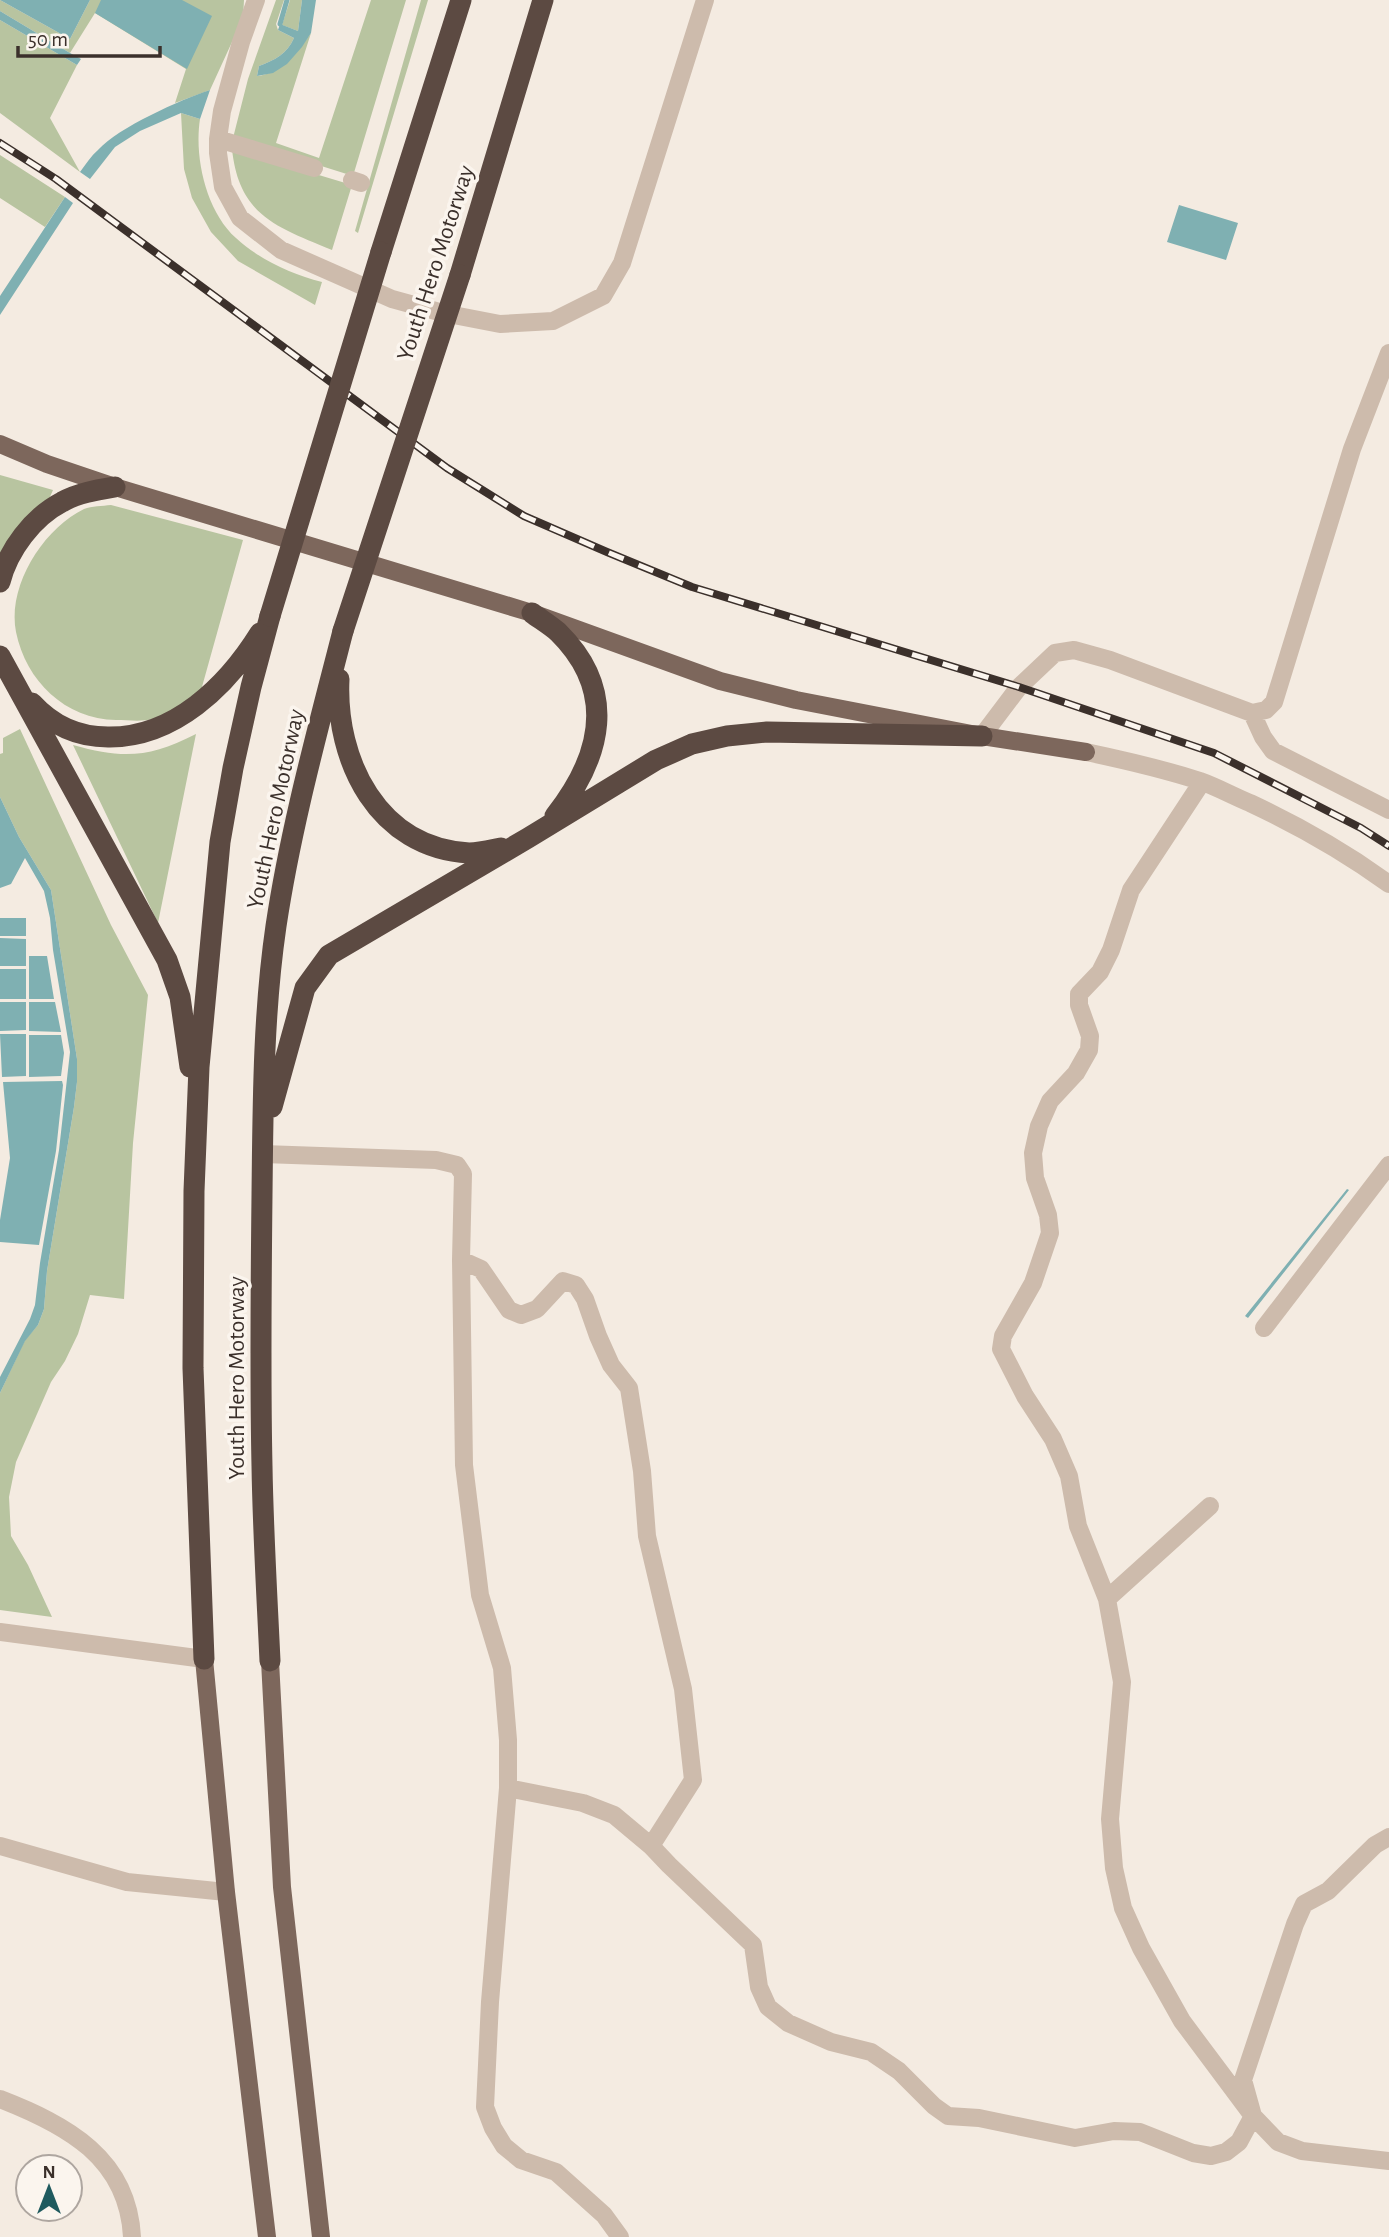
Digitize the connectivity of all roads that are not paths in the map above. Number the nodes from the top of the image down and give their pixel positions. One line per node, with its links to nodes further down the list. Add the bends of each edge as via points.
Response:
1 (256, 0): 5 (street, via 241,41)
2 (461, 0): 12 (highway, Youth Hero Motorway, bridge)
3 (543, 0): 13 (highway, Youth Hero Motorway, bridge, via 460,275)
4 (705, 0): 5 (street, via 622,263 603,296 553,321 500,324 443,313 392,299 281,250 240,218 223,187)
5 (218, 139): 6 (street)
6 (314, 168)
7 (1389, 353): 15 (street, via 1352,449 1274,702 1266,710)
8 (0, 444): 9 (main road)
9 (115, 488): 10 (highway, via 64,500 44,513 12,552); 11 (main road)
10 (0, 582)
11 (532, 613): 16 (main road, via 720,681 796,701); 20 (highway, via 575,652 587,672 598,721 594,747 575,789 551,821)
12 (270, 616): 14 (highway, via 249,651 201,701 148,733 123,737 95,737 44,716 23,694); 22 (highway, Youth Hero Motorway, via 219,842)
13 (343, 631): 20 (highway, via 338,697 341,728 351,763 380,809 419,842 446,850 500,849); 23 (highway, Youth Hero Motorway, via 304,783 276,926)
14 (2, 658): 22 (highway, via 167,960 185,1023)
15 (1252, 713): 16 (street, via 1074,650 1055,653 1020,687); 19 (street, via 1273,751)
16 (982, 736): 17 (main road); 20 (highway, via 767,732 715,738 656,760)
17 (1086, 752): 18 (street)
18 (1202, 782): 21 (street, via 1311,833); 28 (street, via 1131,890 1106,961 1079,994 1089,1050 1076,1073 1050,1101 1033,1153 1050,1233 1001,1349 1069,1476 1078,1526)
19 (1389, 810)
20 (528, 838): 23 (highway, via 330,954 304,988)
21 (1389, 884)
22 (197, 1135): 30 (highway, Youth Hero Motorway, via 193,1368)
23 (263, 1147): 25 (street, via 457,1165 463,1174); 31 (highway, Youth Hero Motorway, via 262,1465)
24 (1389, 1165): 26 (street)
25 (461, 1260): 32 (street, via 464,1465 481,1595 502,1668); 35 (street, via 481,1269 509,1311 521,1315 537,1309 563,1280 576,1285 611,1365 629,1388 647,1536 683,1689 692,1780)
26 (1264, 1328)
27 (1209, 1506): 28 (street)
28 (1107, 1599): 38 (street, via 1122,1682 1110,1819 1123,1908 1182,2021)
29 (0, 1632): 30 (street)
30 (204, 1659): 36 (main road)
31 (270, 1661): 42 (main road, via 282,1887)
32 (508, 1788): 35 (street, via 583,1803 614,1815); 43 (street, via 485,2107 504,2147 521,2160 556,2172 604,2215)
33 (1389, 1837): 38 (street, via 1328,1891 1304,1904 1299,1914 1243,2080)
34 (0, 1846): 36 (street, via 127,1882)
35 (651, 1846): 38 (street, via 753,1945 759,1987 768,2007 788,2023 831,2042 871,2052 948,2116 1075,2138 1140,2132 1212,2156 1239,2142)
36 (226, 1892): 41 (main road)
37 (0, 2099): 40 (street, via 76,2135 107,2164 130,2213)
38 (1253, 2116): 39 (street, via 1278,2142 1302,2151)
39 (1389, 2161)
40 (132, 2237)
41 (267, 2237)
42 (321, 2237)
43 (620, 2237)

